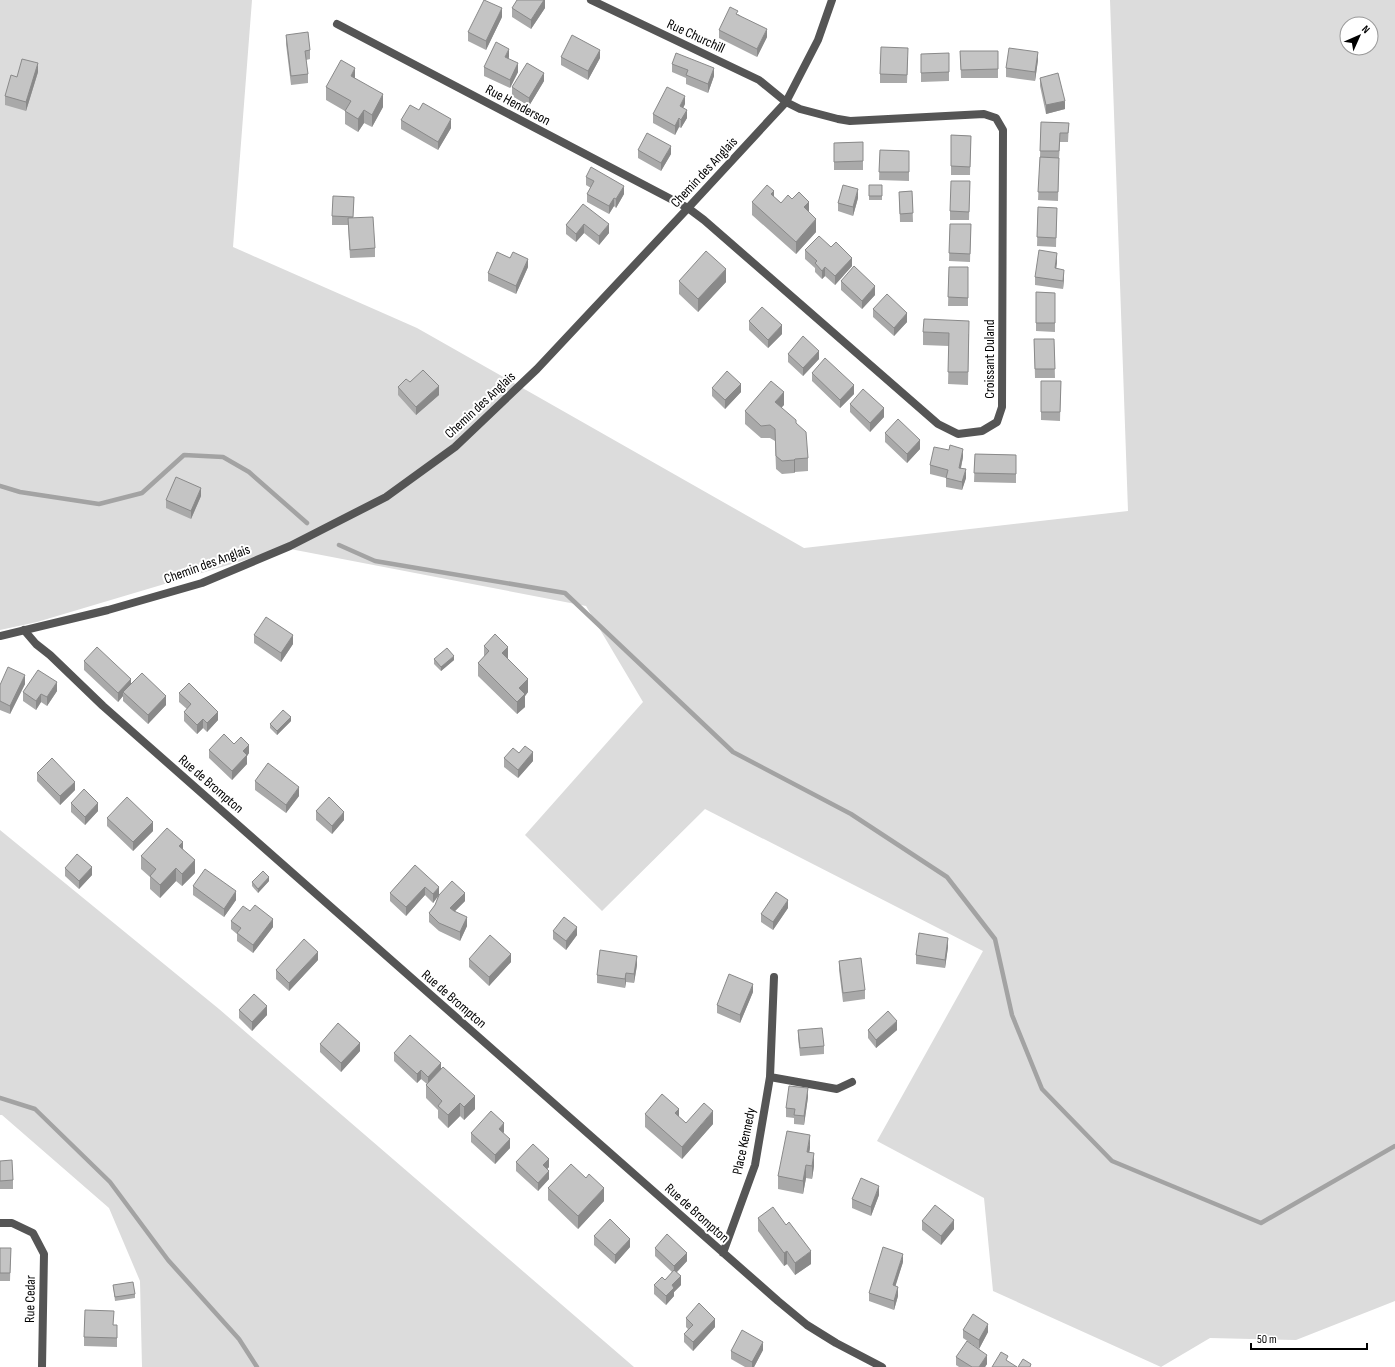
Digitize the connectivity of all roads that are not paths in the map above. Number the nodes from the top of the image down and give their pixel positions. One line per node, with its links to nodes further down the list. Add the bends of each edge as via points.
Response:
1 (591, 0): 4 (street, Rue Churchill, via 759,80)
2 (832, 0): 4 (street, Chemin des Anglais, via 818,40)
3 (337, 24): 5 (street, Rue Henderson)
4 (786, 102): 5 (street, Chemin des Anglais); 5 (street, Croissant Duland, via 800,109 850,121 984,114 996,118 1003,130 1002,407 997,422 982,431 958,434 938,424)
5 (688, 208): 6 (street, Chemin des Anglais, via 537,369 489,416 455,447 386,497 290,546 202,583 108,610)
6 (24, 630): 7 (street, Chemin des Anglais); 12 (street, Rue de Brompton, via 103,706)
7 (0, 636)
8 (774, 977): 9 (street, Place Kennedy)
9 (770, 1077): 10 (street, via 837,1089); 12 (street, Place Kennedy, via 755,1165)
10 (852, 1082)
11 (0, 1223): 13 (street, Rue Cedar, via 12,1223 33,1233 44,1254)
12 (723, 1253): 14 (street, Rue de Brompton, via 807,1325)
13 (42, 1367)
14 (882, 1367)

